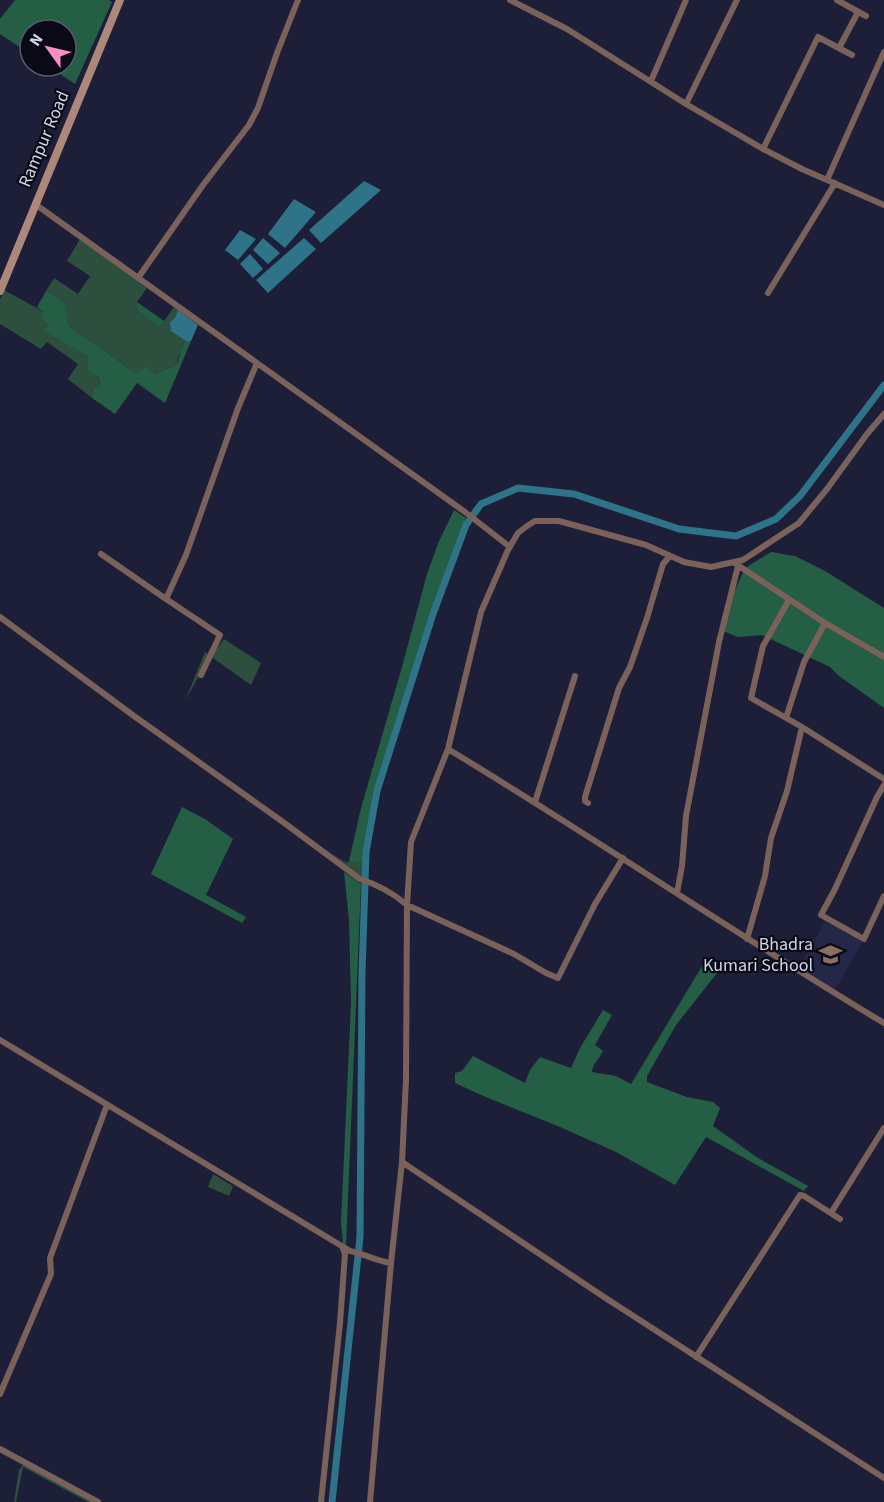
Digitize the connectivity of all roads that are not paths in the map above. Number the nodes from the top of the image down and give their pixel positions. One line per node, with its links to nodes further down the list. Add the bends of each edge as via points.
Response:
1 (120, 0): 17 (main road, Rampur Road)
2 (298, 0): 19 (street, via 249,125)
3 (510, 0): 12 (street, via 567,29)
4 (686, 0): 12 (street)
5 (737, 0): 13 (street)
6 (837, 0): 7 (street)
7 (858, 12): 8 (street); 9 (street)
8 (866, 16)
9 (839, 48): 11 (street); 14 (street, via 815,36)
10 (884, 52): 15 (street)
11 (852, 55)
12 (651, 81): 13 (street)
13 (686, 104): 14 (street)
14 (763, 149): 15 (street)
15 (827, 180): 16 (street)
16 (835, 183): 18 (street); 21 (street)
17 (35, 204): 19 (street); 20 (main road, Rampur Road)
18 (884, 205)
19 (138, 278): 22 (street)
20 (0, 291)
21 (768, 293)
22 (257, 363): 24 (street); 28 (street)
23 (884, 414): 27 (street, via 799,523)
24 (510, 547): 26 (street, via 518,533 536,521 558,521); 37 (street, via 481,612)
25 (101, 554): 28 (street)
26 (670, 555): 27 (street, via 711,567); 41 (street, via 663,564 605,730 585,798)
27 (736, 564): 29 (street); 43 (street, via 686,816)
28 (166, 600): 33 (street, via 220,635)
29 (789, 600): 31 (street); 35 (street, via 763,645 751,698)
30 (0, 618): 45 (street, via 360,879 394,894)
31 (825, 623): 32 (street); 35 (street, via 804,662)
32 (884, 657)
33 (201, 675)
34 (575, 676): 40 (street)
35 (786, 718): 36 (street)
36 (802, 727): 38 (street); 46 (street)
37 (448, 749): 40 (street); 45 (street, via 411,842)
38 (884, 779)
39 (884, 785): 44 (street, via 821,915 864,939)
40 (535, 802): 42 (street)
41 (588, 803)
42 (623, 858): 43 (street); 45 (street, via 558,978)
43 (677, 893): 46 (street)
44 (884, 896)
45 (407, 905): 51 (street)
46 (747, 939): 47 (street)
47 (884, 1023)
48 (0, 1040): 49 (street)
49 (107, 1105): 54 (street); 57 (street, via 50,1258 51,1274)
50 (884, 1128): 52 (street)
51 (402, 1162): 55 (street); 56 (street)
52 (831, 1213): 53 (street); 56 (street, via 800,1195)
53 (840, 1219)
54 (342, 1246): 55 (street); 61 (street, via 345,1254 340,1323)
55 (391, 1263): 62 (street)
56 (696, 1356): 59 (street)
57 (0, 1394)
58 (0, 1449): 60 (street)
59 (884, 1478)
60 (98, 1502)
61 (321, 1502)
62 (370, 1502)

